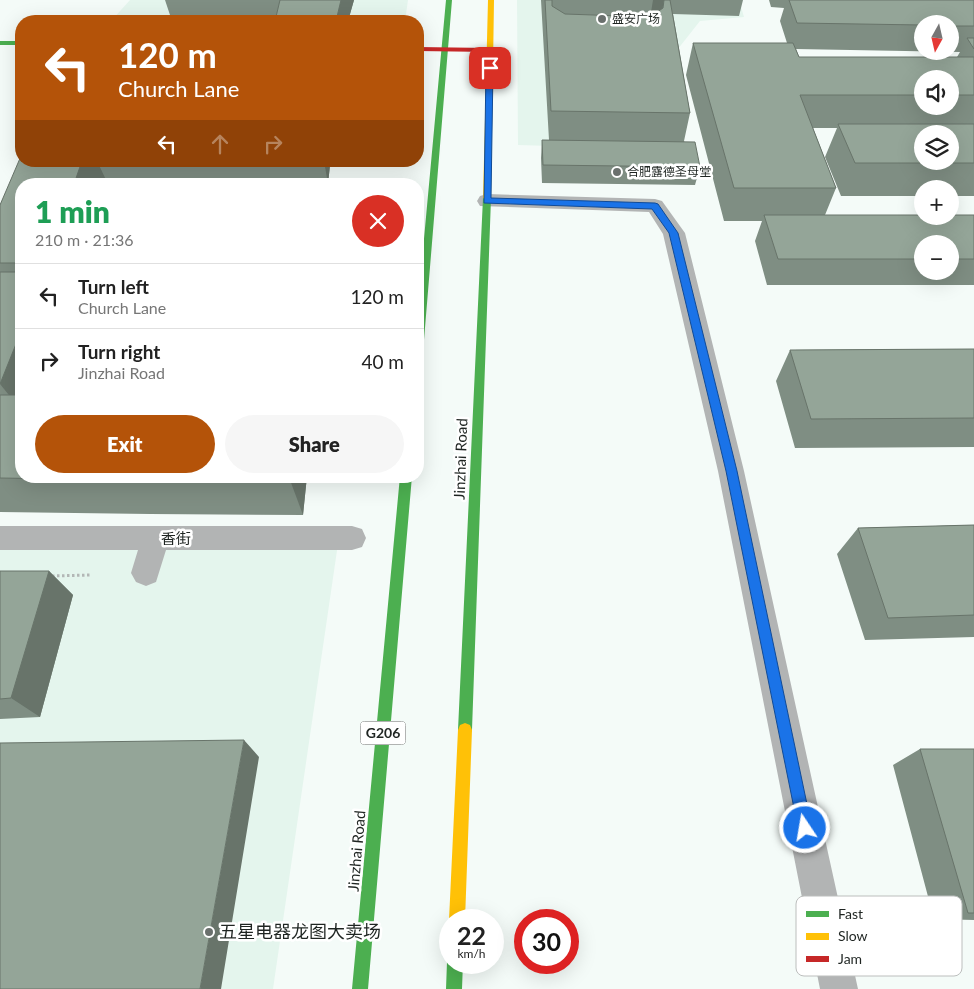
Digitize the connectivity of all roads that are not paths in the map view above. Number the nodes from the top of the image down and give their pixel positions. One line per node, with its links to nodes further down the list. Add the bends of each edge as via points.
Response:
1 (449, 0): 6 (main road)
2 (491, 0): 7 (main road, Jinzhai Road)
3 (0, 43): 4 (main road)
4 (15, 43)
5 (424, 48): 6 (main road)
6 (445, 49): 7 (main road); 9 (main road)
7 (490, 50): 8 (main road, Jinzhai Road)
8 (487, 201): 15 (street, via 655,206 674,233 731,471); 16 (main road, Jinzhai Road)
9 (424, 285)
10 (405, 483): 19 (main road, Jinzhai Road / G206)
11 (0, 538): 13 (street, 香街)
12 (352, 538): 13 (street, 香街)
13 (155, 539): 14 (street)
14 (146, 573)
15 (820, 896)
16 (457, 909)
17 (455, 974): 20 (main road)
18 (836, 976): 21 (street)
19 (360, 989)
20 (454, 989)
21 (839, 989)

